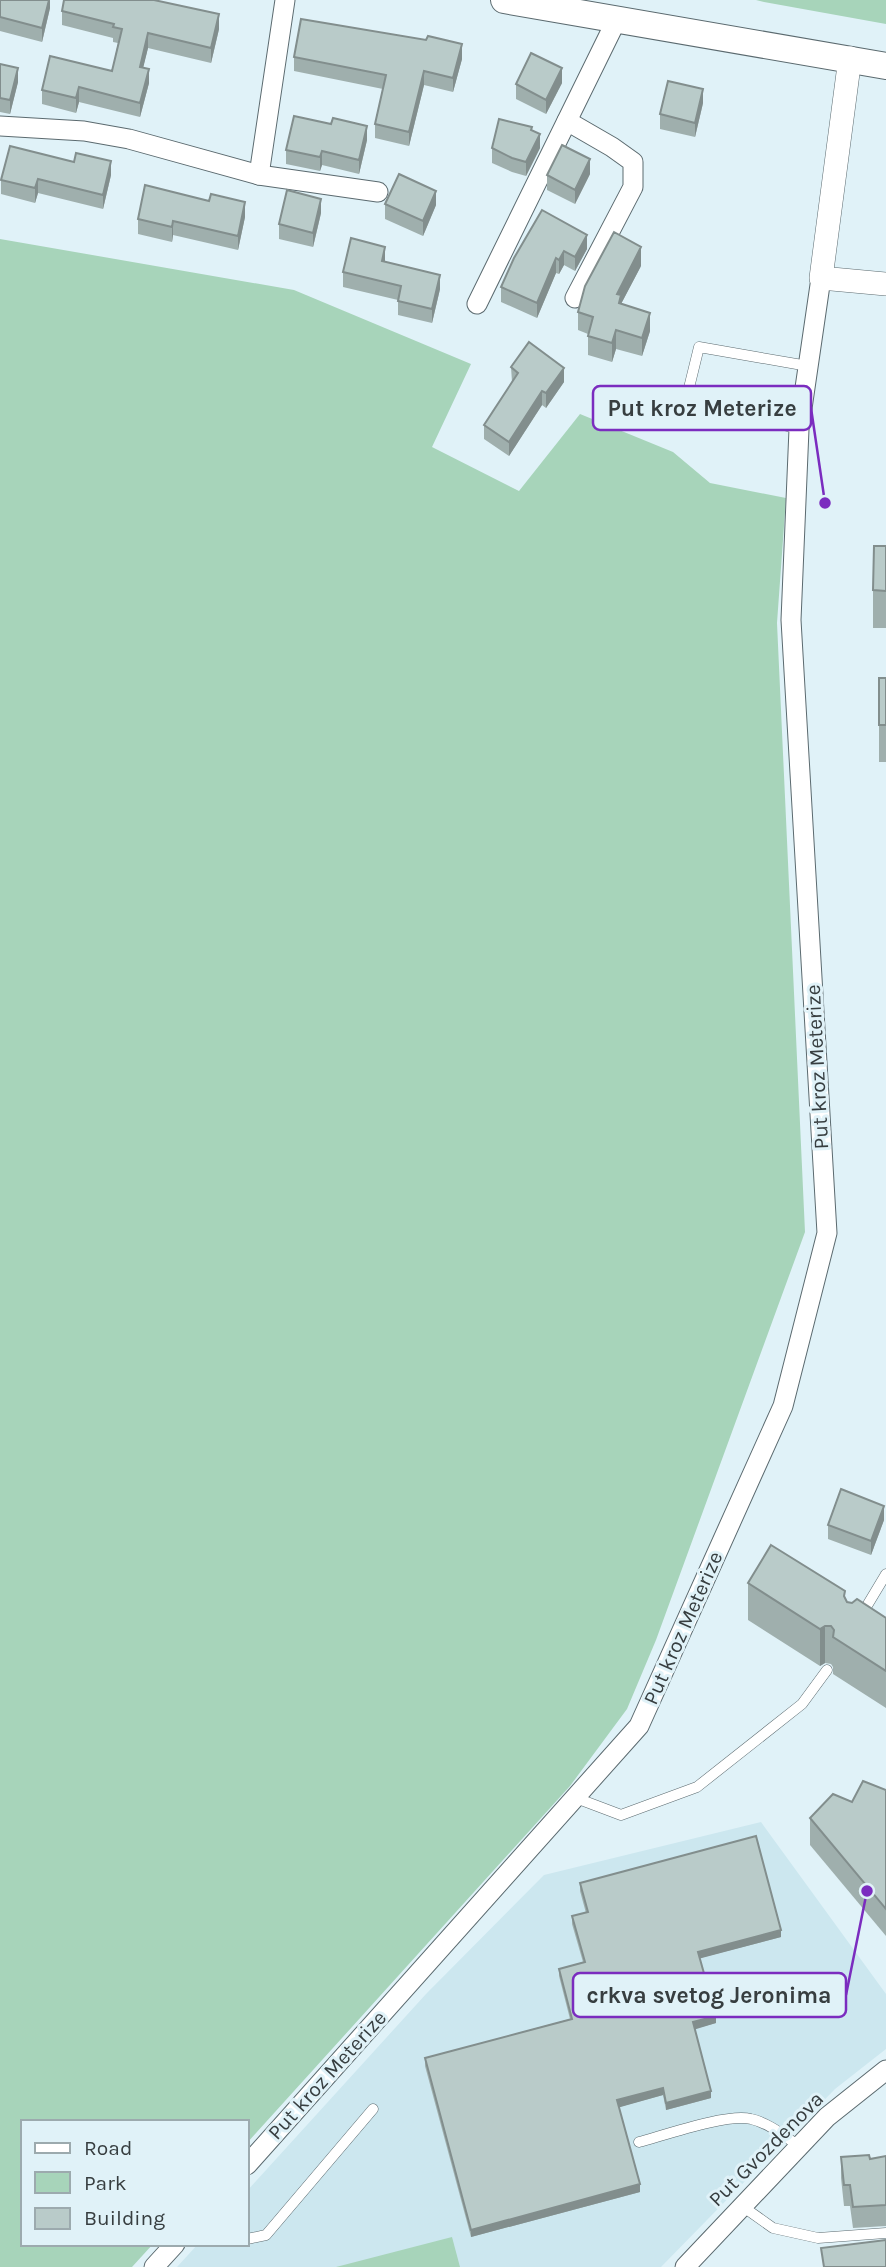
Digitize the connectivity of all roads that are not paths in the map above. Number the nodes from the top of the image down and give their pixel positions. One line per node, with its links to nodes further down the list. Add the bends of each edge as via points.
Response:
1 (285, 0): 8 (street)
2 (504, 0): 3 (main road)
3 (617, 19): 4 (main road); 6 (street)
4 (850, 58): 5 (main road); 10 (street, Put kroz Meterize)
5 (886, 65)
6 (567, 121): 12 (street, via 633,162 633,187); 13 (street)
7 (0, 126): 8 (street, via 129,139)
8 (259, 175): 9 (street)
9 (378, 192)
10 (821, 278): 11 (street); 14 (street, Put kroz Meterize)
11 (886, 284)
12 (575, 298)
13 (477, 304)
14 (808, 366): 15 (street, Put kroz Meterize); 15 (lane, via 699,347 686,400)
15 (799, 429): 19 (street, Put kroz Meterize, via 790,620 827,1233 783,1406 639,1726)
16 (886, 1574): 17 (lane)
17 (858, 1621)
18 (827, 1670): 19 (lane, via 802,1704 697,1787 621,1815)
19 (576, 1798): 24 (street, Put kroz Meterize)
20 (886, 2070): 23 (street, Put Gvozdenova)
21 (373, 2109): 27 (lane, via 266,2235)
22 (639, 2142): 23 (lane, via 735,2117 772,2128)
23 (799, 2146): 25 (street, Put Gvozdenova)
24 (248, 2164)
25 (742, 2206): 26 (lane, via 774,2228 818,2238); 30 (street, Put Gvozdenova)
26 (886, 2233)
27 (248, 2239)
28 (173, 2246): 29 (street)
29 (154, 2267)
30 (685, 2267)

